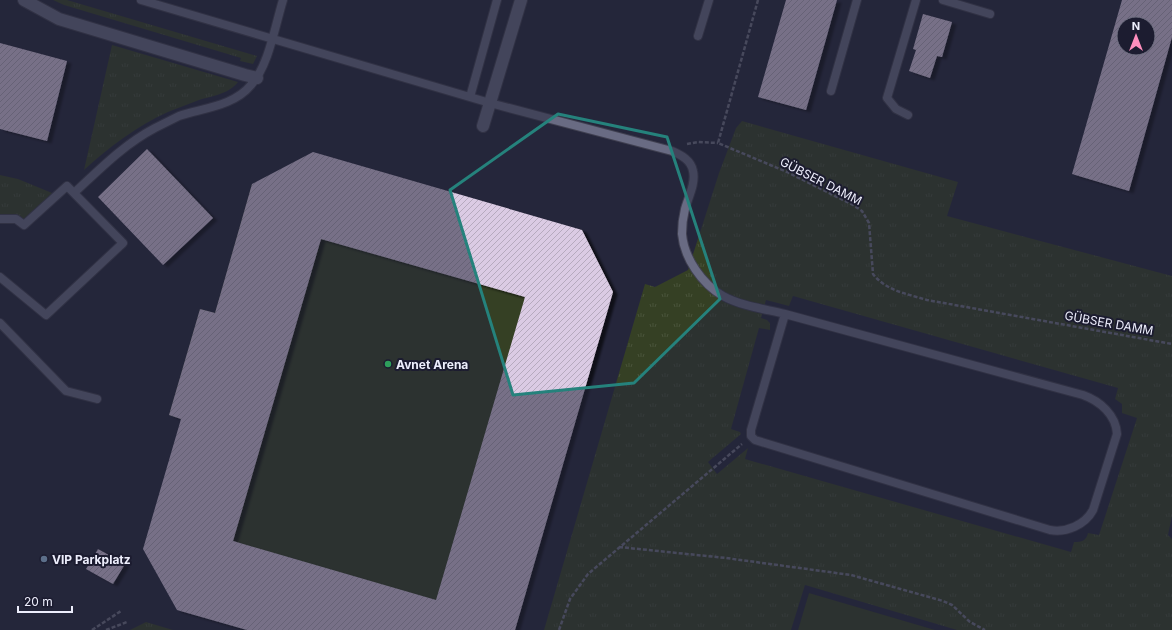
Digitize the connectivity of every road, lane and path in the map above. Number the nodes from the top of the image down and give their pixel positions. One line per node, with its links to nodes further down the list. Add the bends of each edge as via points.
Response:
1 (24, 0): 14 (street, via 59,19)
2 (142, 0): 13 (lane)
3 (283, 0): 13 (lane)
4 (498, 0): 16 (lane)
5 (521, 0): 17 (street)
6 (709, 0): 12 (lane)
7 (758, 0): 20 (path)
8 (857, 0): 15 (lane)
9 (916, 0): 18 (lane, via 886,98 896,109)
10 (943, 0): 11 (lane)
11 (990, 14)
12 (698, 36)
13 (272, 39): 14 (lane); 16 (lane)
14 (257, 78): 22 (lane, via 247,90 230,100 179,117 135,139)
15 (831, 91)
16 (470, 97): 17 (lane)
17 (490, 103): 19 (street); 21 (lane)
18 (908, 115)
19 (483, 126)
20 (718, 143): 21 (path, via 692,143); 27 (path, GÜBSER DAMM, via 787,172 862,212 869,223 873,274 890,289 927,300)
21 (672, 150): 25 (lane, via 689,162 694,172 682,231 687,255 695,268 707,284 723,296)
22 (74, 194): 23 (lane, via 67,186 24,225 16,219); 24 (lane, via 123,243 46,315)
23 (0, 220)
24 (0, 277)
25 (785, 314): 29 (lane); 29 (lane, via 1088,397 1112,417 1116,436 1090,515 1075,526 1056,531 761,443)
26 (0, 323): 28 (lane, via 66,390)
27 (1172, 344)
28 (97, 399)
29 (751, 436): 30 (path)
30 (619, 547): 35 (path, via 588,574 575,590); 36 (path, via 851,575 943,601)
31 (121, 611): 33 (path)
32 (127, 622): 34 (path)
33 (92, 630)
34 (106, 630)
35 (559, 630)
36 (985, 630)

